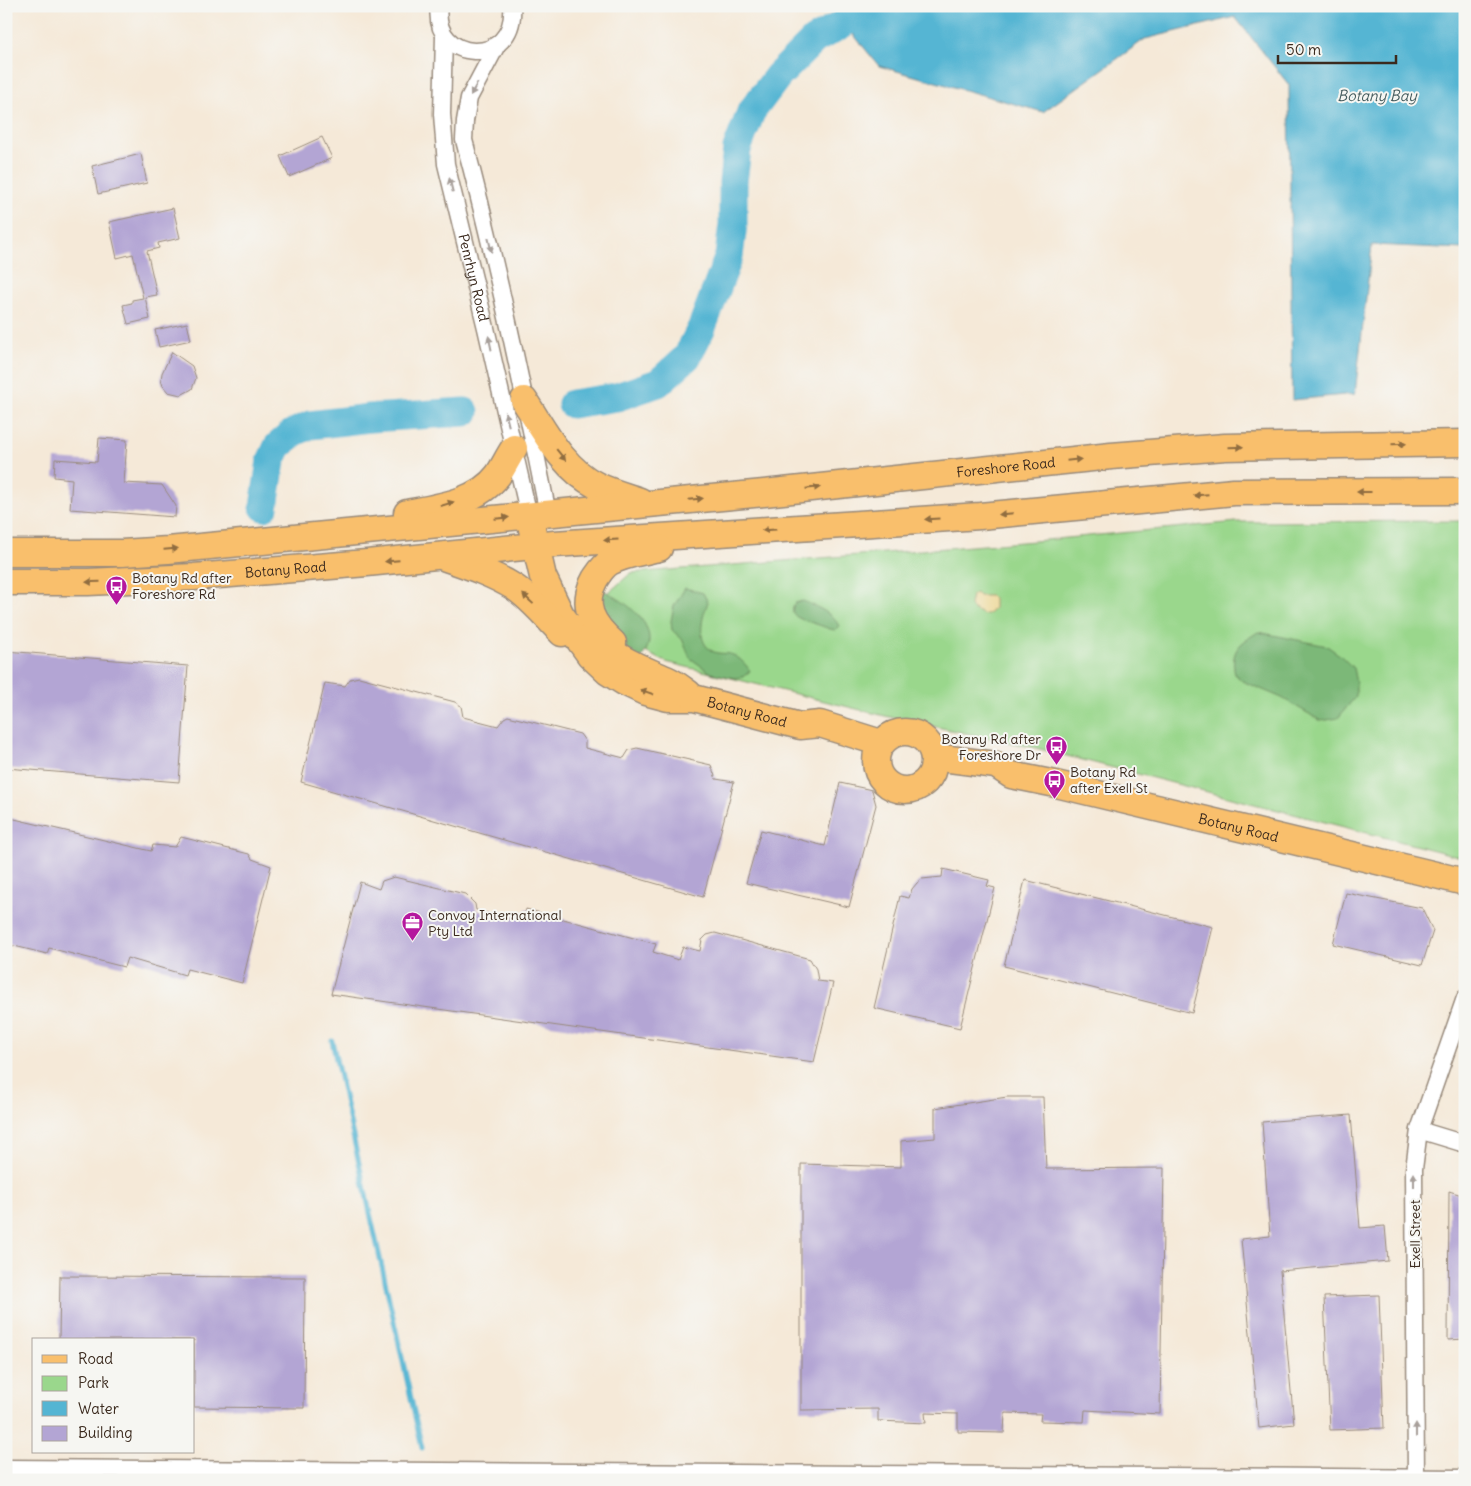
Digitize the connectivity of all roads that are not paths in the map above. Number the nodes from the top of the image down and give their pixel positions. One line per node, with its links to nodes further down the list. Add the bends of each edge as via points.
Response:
1 (427, 6): 3 (street)
2 (512, 6): 4 (street, Penrhyn Road, via 512,22 507,35)
3 (440, 22): 4 (street, via 455,46 468,52 483,51); 7 (street, Penrhyn Road, one-way to 3, via 446,164)
4 (497, 45): 5 (street, Penrhyn Road, one-way to 5, via 469,98 464,140 511,331)
5 (524, 400): 9 (main road, one-way to 9, via 561,457 584,478 596,486); 10 (street, Penrhyn Road)
6 (1465, 443): 9 (main road, Foreshore Road, one-way to 6, via 1224,447)
7 (514, 448): 10 (street, Penrhyn Road); 12 (main road, one-way to 7, via 359,521 434,508 476,495 497,476)
8 (1465, 491): 11 (main road, one-way to 11, via 1234,492 980,516)
9 (647, 504): 10 (main road, Foreshore Road)
10 (539, 515): 12 (main road, one-way to 10); 13 (main road, Botany Road)
11 (712, 534): 13 (main road, one-way to 13); 18 (main road, via 608,562 590,588 588,606 593,620 602,633)
12 (297, 537): 14 (main road, one-way to 12, via 122,552)
13 (544, 545): 15 (main road, Botany Road); 17 (main road, Botany Road, via 543,577 561,615); 18 (main road, Botany Road, via 596,638 613,654)
14 (6, 553)
15 (440, 556): 16 (main road, Botany Road, one-way to 16, via 139,580); 17 (main road, one-way to 15, via 570,642 515,588 477,569)
16 (6, 582)
17 (590, 655): 19 (main road, Botany Road, one-way to 17, via 668,698 645,692 608,672)
18 (640, 667): 19 (main road, Botany Road, via 670,681)
19 (694, 698): 20 (main road, Botany Road, via 800,726 816,738 855,750)
20 (878, 752): 21 (main road, via 888,737 912,733 925,740 931,748); 21 (main road, via 876,769 880,778 894,788 914,789 923,784)
21 (932, 767): 22 (main road, Botany Road, via 996,766 1011,774)
22 (1462, 884)
23 (1465, 998): 24 (street, Exell Street)
24 (1419, 1130): 25 (street); 28 (street, Exell Street, one-way to 24, via 1414,1169)
25 (1465, 1144)
26 (6, 1468): 27 (street)
27 (1192, 1478): 28 (street)
28 (1416, 1478): 29 (street)
29 (1465, 1478)

